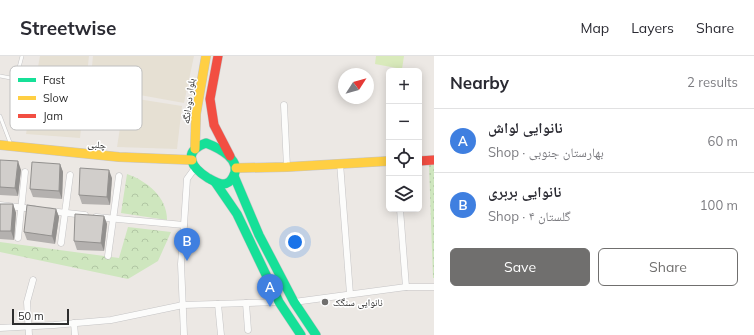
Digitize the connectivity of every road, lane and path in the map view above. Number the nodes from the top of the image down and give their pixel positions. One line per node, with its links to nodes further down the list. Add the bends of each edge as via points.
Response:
1 (22, 56): 4 (lane)
2 (206, 56): 11 (street, بلوار دودانگه, via 199,91)
3 (218, 56): 12 (street, via 210,99 214,125)
4 (19, 66)
5 (0, 76): 6 (lane)
6 (10, 78)
7 (284, 105): 18 (street)
8 (0, 116): 10 (lane)
9 (0, 145): 10 (street, چلبی)
10 (11, 146): 17 (street, چلبی)
11 (195, 148): 12 (street, via 206,143); 17 (street)
12 (231, 159): 20 (street)
13 (434, 160): 15 (street)
14 (386, 161): 16 (street)
15 (422, 161)
16 (340, 163): 18 (street); 36 (street)
17 (193, 164): 23 (street); 29 (street, via 186,179)
18 (287, 167): 20 (street)
19 (25, 172): 25 (street)
20 (235, 172): 23 (street, via 227,183); 38 (street, via 259,235)
21 (70, 175): 27 (street)
22 (119, 176): 28 (street)
23 (215, 182): 37 (street, via 237,214)
24 (0, 205): 25 (street)
25 (21, 207): 27 (street); 30 (street)
26 (400, 212): 34 (street)
27 (65, 213): 28 (street); 31 (street)
28 (113, 219): 29 (street); 32 (street)
29 (184, 225): 41 (street, via 181,264)
30 (18, 238)
31 (62, 244)
32 (108, 256)
33 (33, 280): 43 (street, via 28,302)
34 (406, 287): 35 (street); 36 (street)
35 (434, 287)
36 (350, 294): 38 (street)
37 (279, 302): 39 (street); 50 (street)
38 (294, 302): 51 (street)
39 (246, 303): 40 (street); 45 (street)
40 (218, 304): 41 (street); 49 (street)
41 (183, 305): 42 (street, via 111,320); 48 (street)
42 (74, 323): 43 (street); 47 (street)
43 (28, 326): 44 (street); 46 (street)
44 (0, 328)
45 (248, 330)
46 (29, 335)
47 (75, 335)
48 (184, 335)
49 (221, 335)
50 (300, 335)
51 (316, 335)

